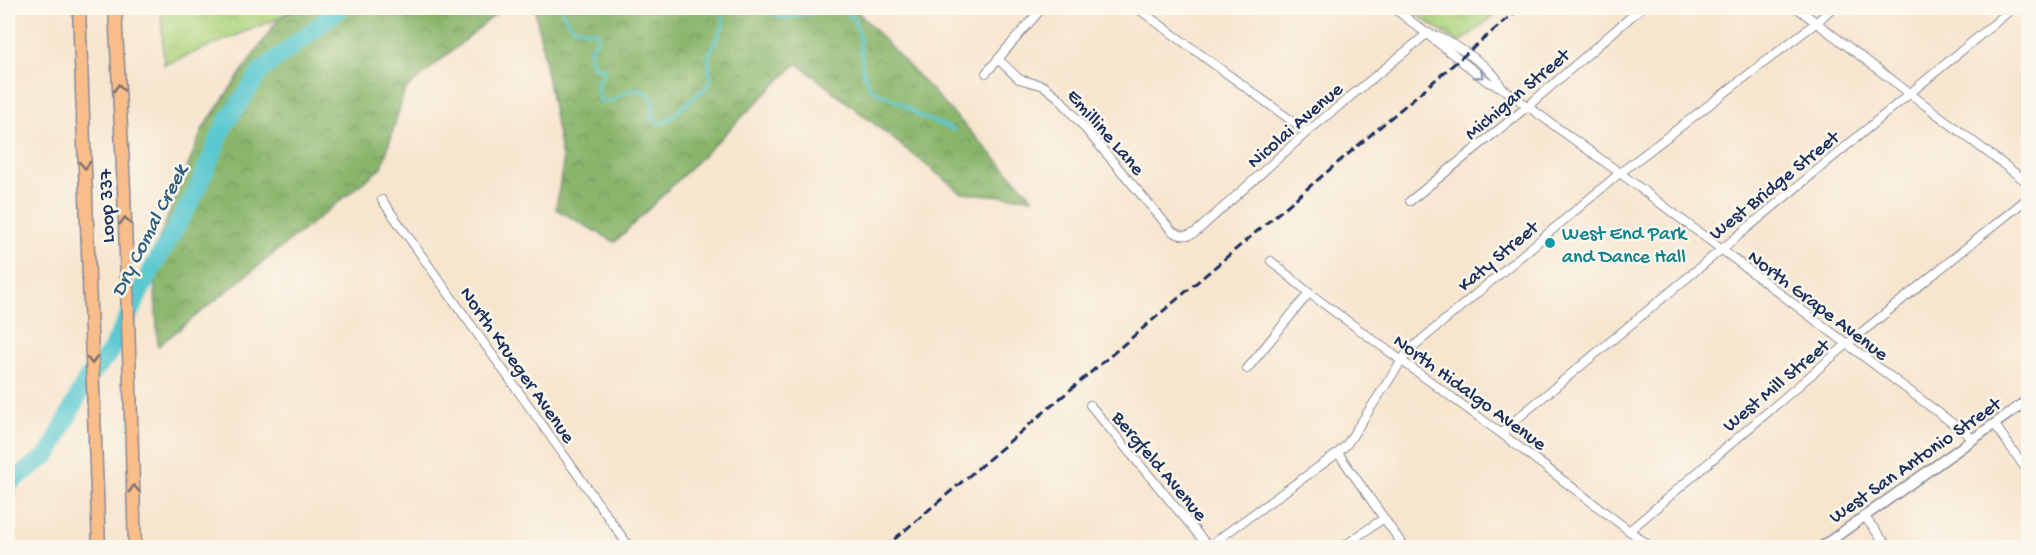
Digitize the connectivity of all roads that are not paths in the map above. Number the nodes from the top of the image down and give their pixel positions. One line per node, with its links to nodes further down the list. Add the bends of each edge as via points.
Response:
1 (79, 8): 40 (main road, Loop 337, one-way to 40)
2 (115, 8): 41 (main road, Loop 337, one-way to 2)
3 (1042, 8): 12 (street)
4 (1137, 8): 16 (street)
5 (1394, 8): 11 (street, North Grape Avenue)
6 (1641, 8): 15 (street, Michigan Street)
7 (1797, 8): 10 (street)
8 (1832, 8): 10 (street, Katy Street)
9 (2013, 8): 14 (street, West Bridge Street)
10 (1817, 22): 14 (street); 17 (street, Katy Street)
11 (1428, 33): 15 (street, North Grape Avenue, via 1488,82); 16 (street, Nicolai Avenue)
12 (999, 60): 13 (street); 22 (street, Emilline Lane, via 1020,79 1044,86 1059,98 1172,231)
13 (986, 73)
14 (1909, 93): 18 (street); 23 (street, West Bridge Street)
15 (1528, 106): 17 (street, North Grape Avenue); 21 (street, Michigan Street)
16 (1307, 132): 22 (street, Nicolai Avenue, via 1196,232)
17 (1620, 173): 23 (street, North Grape Avenue); 27 (street, Katy Street, via 1408,351)
18 (2028, 183)
19 (2028, 198): 26 (street, West Mill Street)
20 (382, 200): 42 (street, North Krueger Avenue)
21 (1410, 201)
22 (1181, 235)
23 (1719, 249): 26 (street, North Grape Avenue); 32 (street, West Bridge Street)
24 (1271, 261): 25 (street, North Hidalgo Avenue)
25 (1310, 293): 27 (street, North Hidalgo Avenue); 28 (street)
26 (1846, 345): 33 (street, North Grape Avenue); 38 (street, West Mill Street)
27 (1401, 361): 32 (street, North Hidalgo Avenue); 34 (street, Katy Street)
28 (1247, 369)
29 (2028, 400): 31 (street, West San Antonio Street)
30 (1090, 405): 39 (street, Bergfeld Avenue)
31 (1995, 425): 33 (street, West San Antonio Street); 35 (street)
32 (1502, 434): 38 (street, North Hidalgo Avenue)
33 (1972, 438): 36 (street, West San Antonio Street)
34 (1338, 453): 37 (street); 39 (street, Katy Street)
35 (2028, 472)
36 (1864, 516): 46 (street, West San Antonio Street); 47 (street)
37 (1384, 518): 43 (street); 44 (street)
38 (1629, 531): 45 (street, North Hidalgo Avenue)
39 (1207, 547)
40 (99, 548)
41 (135, 548)
42 (630, 548)
43 (1341, 548)
44 (1405, 548)
45 (1652, 548)
46 (1820, 548)
47 (1889, 548)

